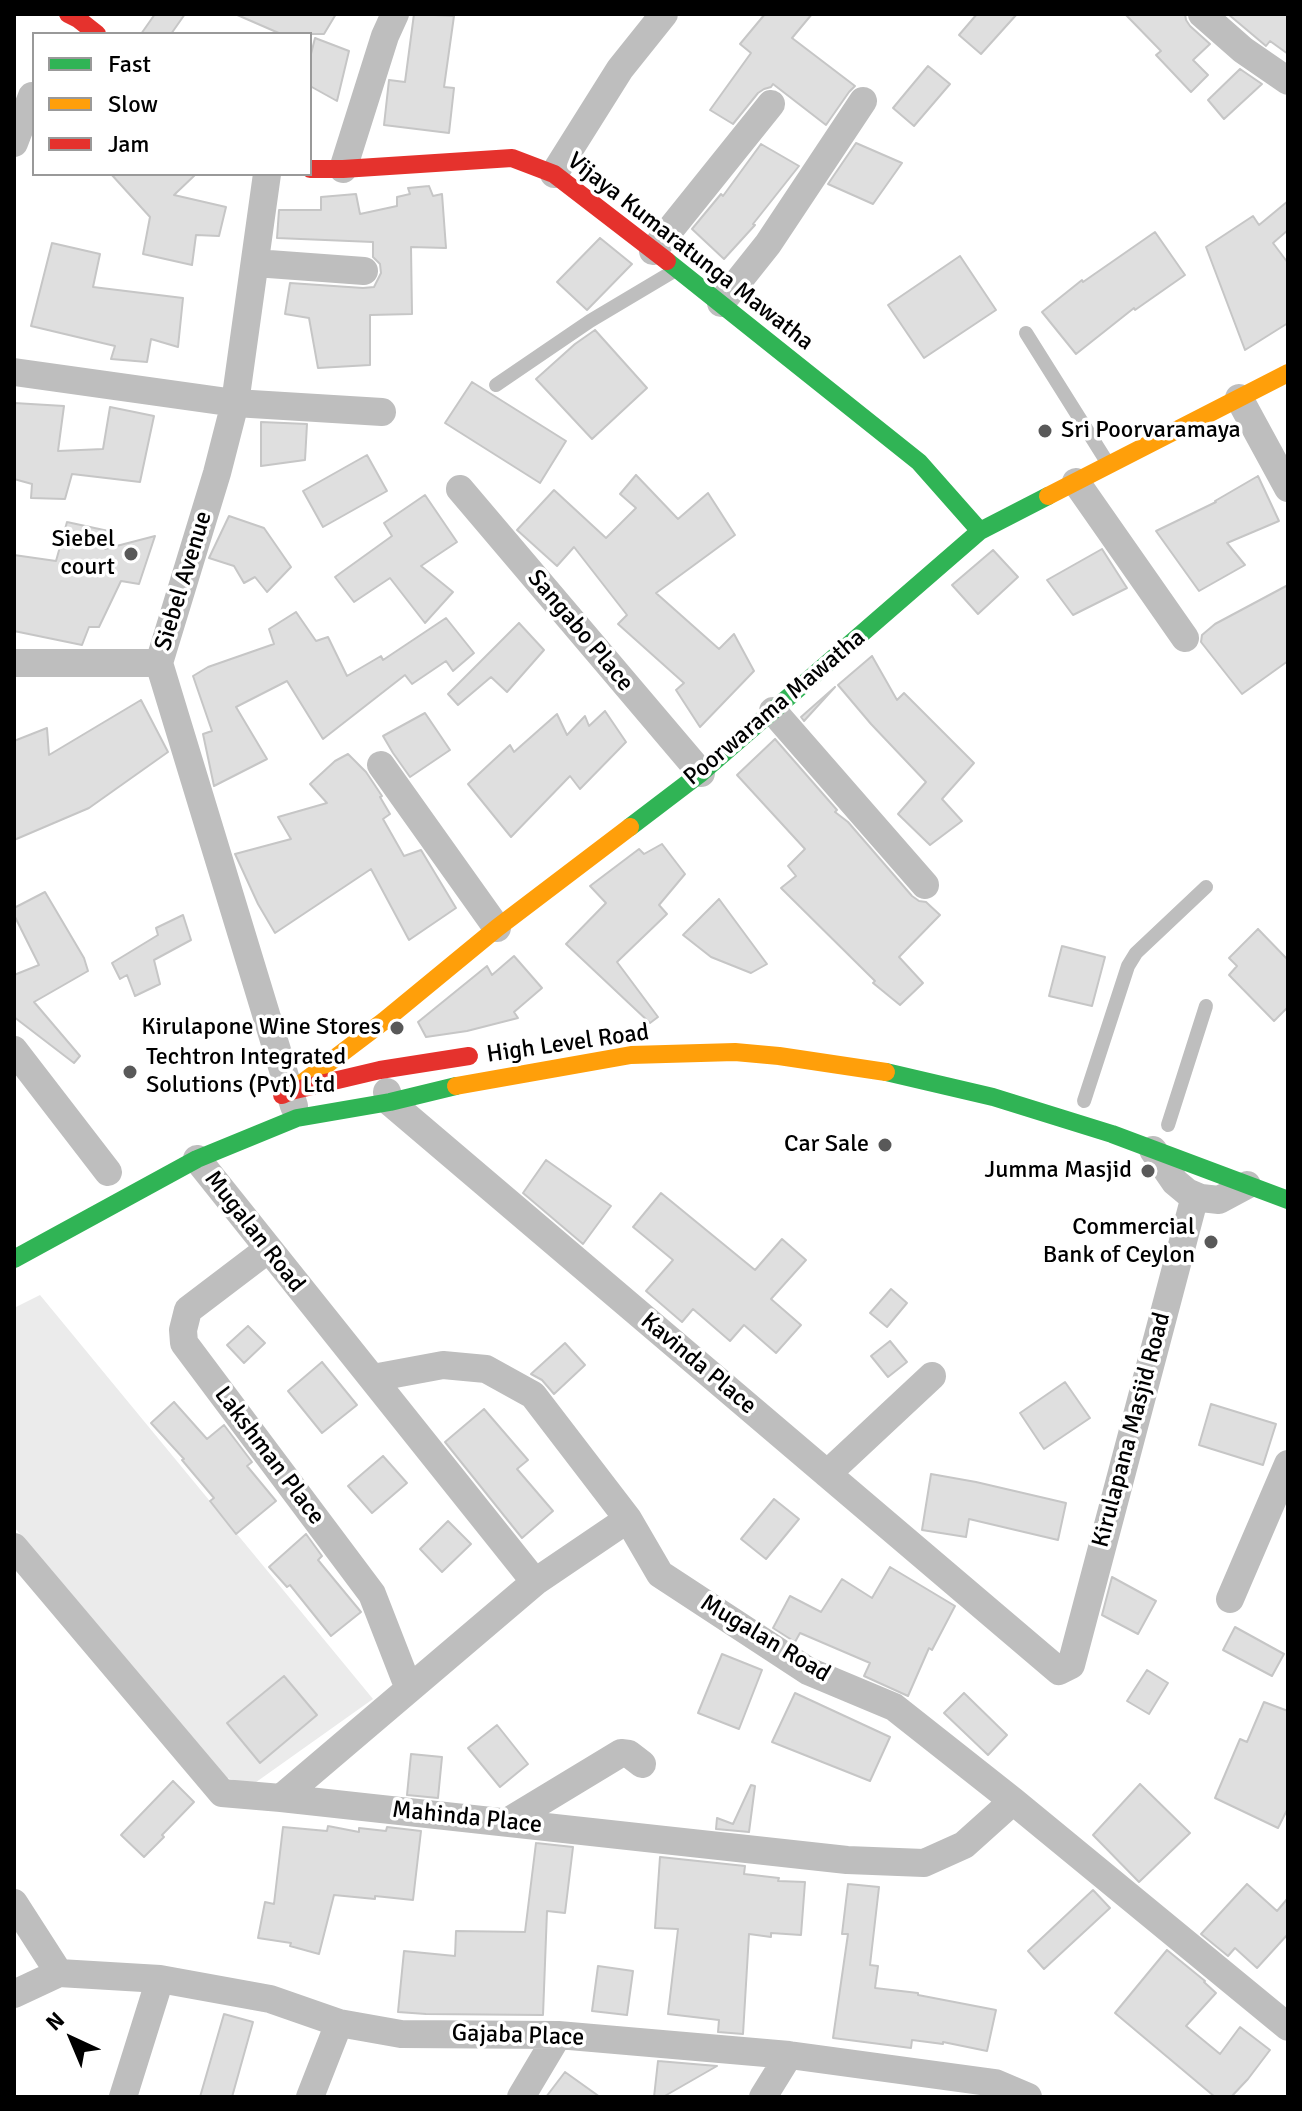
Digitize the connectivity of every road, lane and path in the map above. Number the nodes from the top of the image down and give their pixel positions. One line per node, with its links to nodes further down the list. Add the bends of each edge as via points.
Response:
1 (395, 14): 8 (street)
2 (664, 14): 9 (street, via 620,69)
3 (1202, 14): 4 (street)
4 (1288, 81)
5 (863, 101): 15 (street, via 768,244)
6 (771, 104): 11 (street)
7 (312, 169): 8 (main road, Vijaya Kumaratunga Mawatha)
8 (343, 169): 9 (main road, Vijaya Kumaratunga Mawatha, via 512,158)
9 (554, 174): 11 (main road, Vijaya Kumaratunga Mawatha)
10 (267, 176): 12 (street, Siebel Avenue)
11 (653, 251): 13 (main road, Vijaya Kumaratunga Mawatha)
12 (255, 263): 14 (street); 21 (street, Siebel Avenue)
13 (678, 269): 15 (main road, Vijaya Kumaratunga Mawatha); 19 (lane)
14 (364, 271)
15 (721, 303): 27 (main road, Vijaya Kumaratunga Mawatha, via 919,462)
16 (1026, 333): 23 (lane)
17 (14, 372): 21 (street)
18 (1288, 373): 20 (main road, Poorwarama Mawatha)
19 (496, 385)
20 (1239, 398): 23 (main road, Poorwarama Mawatha); 25 (street)
21 (235, 403): 22 (street); 30 (street, Siebel Avenue)
22 (382, 412)
23 (1109, 465): 24 (main road, Poorwarama Mawatha)
24 (1076, 482): 27 (main road, Poorwarama Mawatha); 28 (street)
25 (1288, 488)
26 (460, 489): 33 (street, Sangabo Place)
27 (980, 531): 31 (main road, Poorwarama Mawatha)
28 (1185, 638)
29 (14, 663): 30 (street)
30 (159, 663): 45 (street, Siebel Avenue)
31 (773, 711): 33 (main road, Poorwarama Mawatha); 34 (street)
32 (381, 765): 36 (street)
33 (701, 773): 36 (main road, Poorwarama Mawatha)
34 (925, 885)
35 (1206, 887): 42 (lane, via 1128,966)
36 (497, 928): 38 (main road, Poorwarama Mawatha)
37 (1206, 1006): 46 (lane)
38 (384, 1021): 41 (street); 45 (main road, Poorwarama Mawatha)
39 (14, 1050): 49 (street)
40 (484, 1054): 41 (main road, High Level Road)
41 (380, 1070): 43 (street); 45 (main road, High Level Road)
42 (1084, 1101)
43 (390, 1102): 45 (main road, High Level Road); 47 (main road, High Level Road, via 631,1055 735,1052 926,1080); 58 (street, Kavinda Place)
44 (263, 1103): 45 (main road, High Level Road)
45 (294, 1104): 48 (main road, High Level Road)
46 (1168, 1125)
47 (1153, 1150): 50 (main road, High Level Road); 51 (street, via 1175,1182)
48 (197, 1159): 53 (street, Mugalan Road); 54 (main road, High Level Road)
49 (108, 1173)
50 (1247, 1185): 51 (street, via 1219,1200); 52 (main road, High Level Road)
51 (1195, 1196): 63 (street, Kirulapana Masjid Road)
52 (1288, 1200)
53 (267, 1250): 56 (street, Mugalan Road); 64 (street, Lakshman Place, via 188,1310 184,1343 372,1594)
54 (14, 1259)
55 (932, 1376): 58 (street)
56 (373, 1378): 59 (street, Mugalan Road, via 443,1365 486,1369 533,1395); 61 (street, Mugalan Road)
57 (1288, 1464): 62 (street)
58 (827, 1474): 63 (street, Kavinda Place, via 1059,1671)
59 (628, 1519): 61 (street); 67 (street, Mugalan Road, via 660,1574 808,1671 894,1707)
60 (14, 1547): 66 (street, Mahinda Place, via 222,1793)
61 (535, 1582): 64 (street)
62 (1230, 1599)
63 (1071, 1665)
64 (409, 1689): 66 (street)
65 (642, 1764): 68 (street, via 621,1753)
66 (281, 1798): 68 (street, Mahinda Place)
67 (1013, 1801): 68 (street, Mahinda Place, via 964,1845 924,1863 847,1860); 74 (street, Mugalan Road)
68 (507, 1822)
69 (14, 1903): 70 (street)
70 (59, 1973): 71 (street, Gajaba Place); 72 (street, Gajaba Place)
71 (160, 1979): 73 (street, Gajaba Place, via 270,1999); 77 (street)
72 (14, 1994)
73 (339, 2023): 75 (street, Gajaba Place, via 401,2034); 78 (street)
74 (1288, 2027)
75 (558, 2035): 76 (street, Gajaba Place); 79 (street)
76 (789, 2055): 80 (street); 81 (street, Gajaba Place, via 995,2083)
77 (123, 2097)
78 (310, 2097)
79 (521, 2097)
80 (763, 2097)
81 (1028, 2097)

